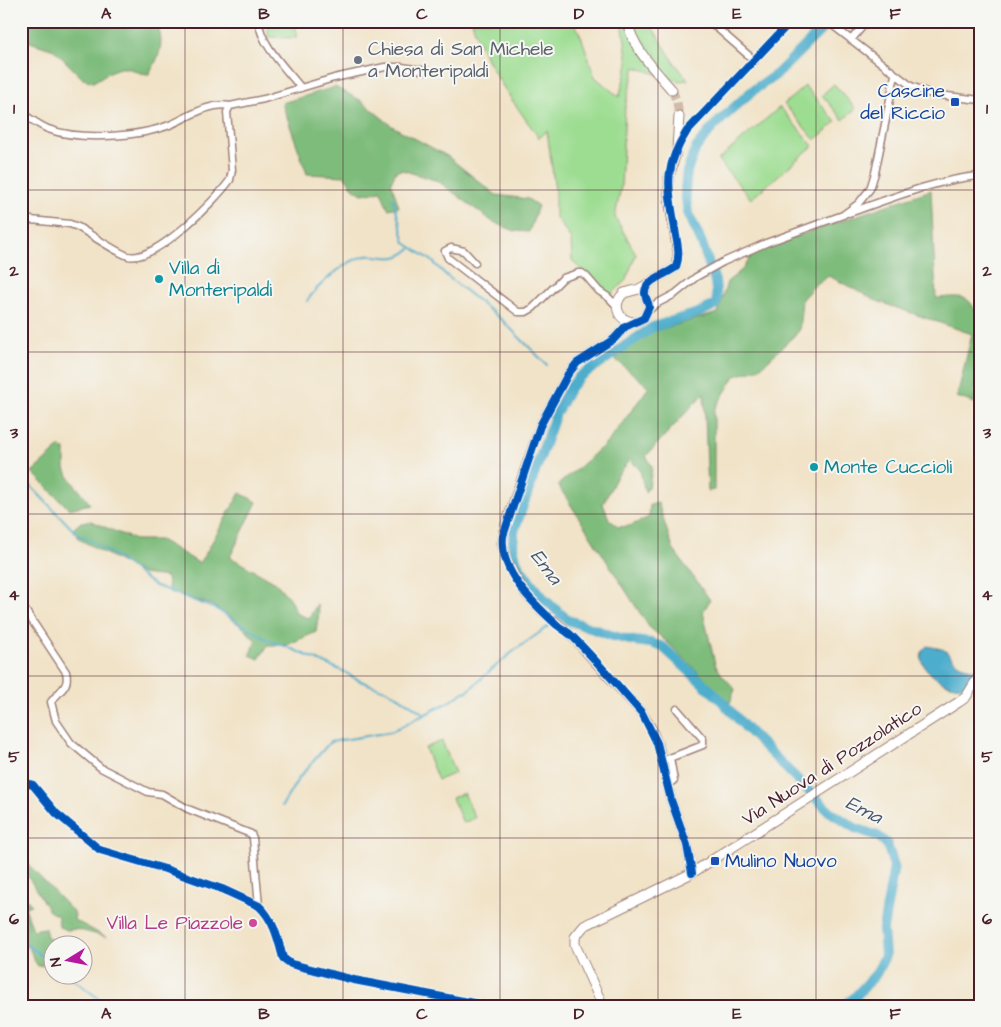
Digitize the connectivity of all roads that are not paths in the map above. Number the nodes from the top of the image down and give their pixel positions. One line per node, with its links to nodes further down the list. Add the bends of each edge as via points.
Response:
1 (259, 21): 11 (street, via 265,41)
2 (627, 21): 12 (street, via 639,51)
3 (709, 21): 8 (street)
4 (791, 21): 8 (street)
5 (827, 21): 7 (street)
6 (867, 21): 7 (street)
7 (851, 40): 10 (street)
8 (755, 61): 17 (street, via 688,131)
9 (427, 71): 11 (street, via 385,66)
10 (895, 75): 13 (street, via 920,91); 19 (street, via 870,188 858,204)
11 (301, 88): 14 (street)
12 (672, 90)
13 (980, 100)
14 (230, 106): 15 (street, via 223,104 193,112 155,130 99,136 71,135 47,129); 20 (street, via 227,112 230,180 186,227 141,256 128,256 70,224)
15 (21, 113)
16 (679, 116): 17 (street)
17 (677, 149): 22 (street, via 669,176 669,199 678,262 672,270)
18 (980, 176): 19 (street, via 904,193)
19 (843, 215): 25 (street, via 723,262)
20 (21, 219)
21 (475, 263): 26 (street, via 464,252 451,248 445,252 448,258 518,312 533,308 563,278 578,273)
22 (653, 281): 23 (street); 24 (street, via 646,287)
23 (633, 290): 24 (street); 26 (street, via 626,291)
24 (646, 296): 25 (street); 27 (street)
25 (661, 301): 27 (street)
26 (618, 302): 28 (street, via 619,314)
27 (648, 311): 29 (street, via 641,320)
28 (624, 319): 29 (street); 30 (street)
29 (633, 322): 30 (street)
30 (621, 331): 34 (street, via 577,363 553,400 524,470 502,543 509,566 525,593 571,635 642,713)
31 (21, 604): 37 (street, via 66,672 68,680 65,687 51,702 56,721 71,743 88,759 116,777 250,834)
32 (980, 674): 36 (street, Via Nuova di Pozzolatico, via 959,702)
33 (677, 709): 34 (street, via 703,739 703,745)
34 (666, 759): 36 (street, via 668,785)
35 (21, 782): 37 (street, via 33,785 56,813 100,850 222,889)
36 (692, 873): 39 (street, Via Nuova di Pozzolatico, via 584,926 575,937 577,951)
37 (259, 906): 38 (street, via 278,935 283,958 291,964 354,980)
38 (489, 1006)
39 (603, 1006)

